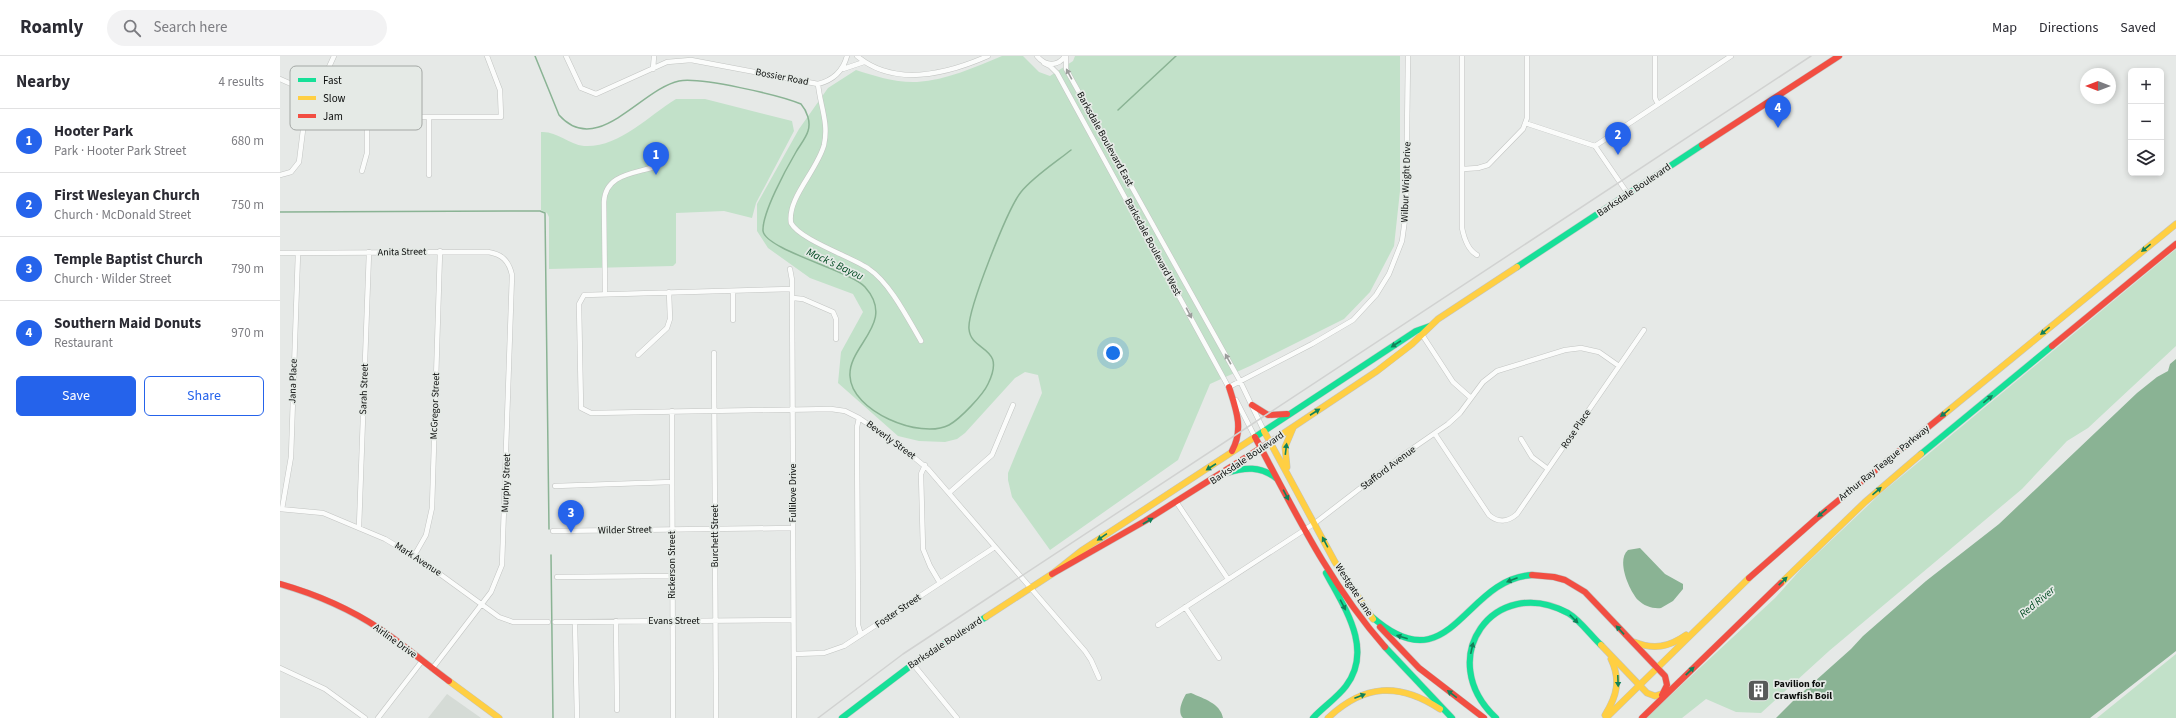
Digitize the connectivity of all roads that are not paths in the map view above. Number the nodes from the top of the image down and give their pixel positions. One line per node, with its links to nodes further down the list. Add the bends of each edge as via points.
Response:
1 (334, 56): 18 (street)
2 (487, 56): 26 (street, via 498,83 501,117)
3 (566, 56): 19 (street, Bossier Road, via 581,88 596,94)
4 (654, 56): 19 (street)
5 (857, 56): 16 (street)
6 (988, 56): 16 (street, via 945,71 910,76 893,74)
7 (1037, 56): 17 (street, Barksdale Boulevard West)
8 (1066, 56): 17 (street, via 1052,65); 62 (street, Barksdale Boulevard East, one-way to 8, via 1066,69)
9 (1408, 56): 62 (street, Wilbur Wright Drive, via 1406,212 1402,241 1392,269 1376,295 1353,320)
10 (1462, 56): 32 (street)
11 (1527, 56): 27 (street)
12 (1655, 56): 24 (street, via 1655,98)
13 (1729, 56): 24 (street)
14 (1839, 56): 36 (main road, Barksdale Boulevard)
15 (847, 57): 20 (street)
16 (864, 62): 20 (street)
17 (1044, 63): 64 (street, Barksdale Boulevard West, one-way to 64, via 1054,69 1061,80)
18 (330, 66)
19 (652, 69): 23 (street, Bossier Road, via 675,60 689,60)
20 (840, 72): 23 (street, via 830,80)
21 (280, 79): 22 (street)
22 (290, 84)
23 (818, 84): 57 (street, Bossier Road, via 820,104 825,118 824,145 812,172 791,207 791,223 800,233 870,269 889,291)
24 (1658, 104): 30 (street)
25 (422, 118): 26 (street)
26 (429, 118): 35 (street)
27 (1526, 123): 30 (street); 32 (street, via 1518,137 1491,163 1478,168)
28 (303, 130): 34 (street, via 299,162 291,172)
29 (367, 130): 33 (street, via 367,153)
30 (1595, 146): 36 (street)
31 (651, 168): 49 (street, via 616,179 606,190)
32 (1463, 168): 43 (street, via 1463,232 1471,250)
33 (362, 171)
34 (280, 175)
35 (429, 175)
36 (1628, 194): 52 (main road, Barksdale Boulevard)
37 (2176, 224): 112 (main road, Arthur Ray Teague Parkway, one-way to 112, via 1816,518)
38 (2176, 244): 133 (main road, Arthur Ray Teague Parkway, one-way to 38, via 1865,502 1918,455)
39 (369, 252): 40 (street, Anita Street); 42 (street, Anita Street); 93 (street, Sarah Street)
40 (440, 252): 45 (street, Anita Street, via 493,252 504,258); 100 (street, McGregor Street, via 432,508 426,535)
41 (280, 253): 42 (street, Anita Street)
42 (298, 253): 91 (street, Jana Place, via 290,464)
43 (1477, 255)
44 (790, 269): 46 (street, Fullilove Drive)
45 (512, 274): 109 (street, Murphy Street, via 503,554 496,582)
46 (792, 289): 47 (street); 50 (street, Fullilove Drive)
47 (733, 290): 48 (street); 51 (street)
48 (669, 292): 49 (street); 59 (street, via 668,326)
49 (605, 293): 70 (street, Beverly Street, via 589,294 582,297 579,304 579,400 583,410 595,413)
50 (793, 298): 56 (street, via 833,312 836,319); 69 (street, Fullilove Drive)
51 (733, 320)
52 (1430, 326): 53 (main road, Barksdale Boulevard); 55 (main road, Barksdale Boulevard)
53 (1419, 330): 55 (street); 61 (main road, Barksdale Boulevard, one-way to 61)
54 (1644, 330): 60 (street, Rose Place)
55 (1423, 336): 63 (main road, Barksdale Boulevard); 65 (street, via 1453,382)
56 (836, 339)
57 (921, 341)
58 (714, 353): 68 (street, Burchett Street)
59 (638, 355)
60 (1619, 366): 65 (street, Stafford Avenue, via 1593,350 1570,349 1497,371 1483,382); 82 (street, Rose Place)
61 (1348, 376): 63 (main road); 71 (main road, Barksdale Boulevard)
62 (1240, 381): 64 (street, Wilbur Wright Drive); 67 (street, Barksdale Boulevard East)
63 (1355, 386): 73 (main road, Barksdale Boulevard, one-way to 63)
64 (1229, 387): 76 (street, Barksdale Boulevard West); 80 (main road, via 1240,423 1238,440)
65 (1471, 398): 75 (street, Stafford Avenue, via 1457,417)
66 (1013, 405): 88 (street, via 992,455)
67 (1252, 406): 71 (main road, via 1259,412 1272,416); 74 (street, Barksdale Boulevard East)
68 (714, 410): 69 (street, Beverly Street); 70 (street, Beverly Street); 96 (street, Burchett Street)
69 (793, 410): 72 (street, Beverly Street, via 841,410); 94 (street, Fullilove Drive)
70 (672, 412): 85 (street, Rickerson Street)
71 (1293, 412): 74 (main road, Barksdale Boulevard)
72 (859, 418): 81 (street, Beverly Street); 121 (street, via 858,626)
73 (1294, 426): 78 (main road, Barksdale Boulevard); 83 (main road, one-way to 73, via 1285,447)
74 (1264, 431): 76 (main road, Barksdale Boulevard); 78 (main road, Westgate Lane)
75 (1435, 434): 82 (street, Rose Place, via 1489,515 1495,520 1511,519 1517,514); 92 (street, Stafford Avenue)
76 (1255, 437): 79 (main road, Westgate Lane); 80 (main road, Barksdale Boulevard)
77 (1521, 439): 82 (street, via 1532,456)
78 (1270, 442): 79 (main road, Barksdale Boulevard); 83 (main road, Westgate Lane)
79 (1261, 448): 84 (main road, Barksdale Boulevard); 86 (main road, Westgate Lane)
80 (1231, 454): 89 (main road, Barksdale Boulevard, one-way to 89)
81 (925, 465): 88 (street, Beverly Street); 106 (street, via 921,474 923,543 930,566)
82 (1548, 469)
83 (1288, 472): 92 (main road, Westgate Lane)
84 (1221, 474): 86 (main road, via 1254,467 1270,473); 90 (main road, Barksdale Boulevard)
85 (672, 482): 87 (street); 95 (street, Rickerson Street)
86 (1280, 482): 97 (main road, Westgate Lane, one-way to 97)
87 (555, 486)
88 (950, 492): 99 (street, Beverly Street)
89 (1171, 493): 90 (main road); 102 (main road, Barksdale Boulevard, one-way to 102, via 1066,562)
90 (1177, 503): 102 (main road, Barksdale Boulevard, one-way to 90); 105 (street)
91 (281, 509): 93 (street, Mark Avenue, via 323,513)
92 (1315, 523): 97 (street, Stafford Avenue); 111 (main road, Westgate Lane, one-way to 92, via 1350,587)
93 (359, 527): 100 (street, Mark Avenue)
94 (793, 528): 96 (street, Wilder Street); 113 (street, Fullilove Drive)
95 (672, 529): 96 (street, Wilder Street); 98 (street, Wilder Street); 103 (street, Rickerson Street)
96 (715, 529): 116 (street, Burchett Street)
97 (1305, 529): 101 (main road, Westgate Lane); 105 (street, Stafford Avenue)
98 (553, 531)
99 (995, 547): 106 (street, Foster Street); 108 (street, Beverly Street)
100 (414, 556): 109 (street, Mark Avenue)
101 (1320, 557): 146 (main road, one-way to 146, via 1355,629 1358,650 1357,663 1346,686); 148 (main road, Westgate Lane, via 1376,636)
102 (1052, 574): 108 (main road, Barksdale Boulevard)
103 (673, 576): 104 (street); 115 (street, Rickerson Street)
104 (557, 577)
105 (1228, 579): 110 (street, Stafford Avenue)
106 (940, 583): 121 (street, Foster Street)
107 (280, 584): 126 (main road, Airline Drive, via 341,607 380,629)
108 (1030, 588): 127 (main road, Barksdale Boulevard); 131 (street, Beverly Street, via 1085,650)
109 (482, 605): 117 (street, Mark Avenue, via 509,621); 130 (street, Murphy Street)
110 (1185, 607): 120 (street, Stafford Avenue); 125 (street)
111 (1371, 616): 122 (main road, one-way to 111, via 1578,587 1564,579 1544,574 1516,578 1498,586 1463,620 1443,634 1433,637 1410,639 1398,636); 149 (main road, Westgate Lane, one-way to 111, via 1408,658)
112 (1708, 618): 122 (main road, via 1678,641 1665,647 1644,646); 129 (main road, Arthur Ray Teague Parkway)
113 (794, 620): 116 (street, Evans Street); 124 (street, Fullilove Drive)
114 (616, 621): 115 (street, Evans Street); 119 (street, Evans Street); 136 (street)
115 (673, 621): 116 (street, Evans Street); 141 (street, Rickerson Street)
116 (715, 621): 142 (street, Burchett Street)
117 (548, 622)
118 (555, 622): 119 (street, Evans Street)
119 (575, 622): 140 (street)
120 (1158, 625)
121 (861, 636): 124 (street, Foster Street, via 834,651)
122 (1630, 640): 129 (main road)
123 (1601, 647): 132 (main road); 150 (main road, one-way to 123, via 1472,685 1471,652 1481,627 1504,607 1526,601 1561,608); 151 (main road, one-way to 151, via 1615,667 1618,681 1616,697)
124 (794, 654): 143 (street, Fullilove Drive)
125 (1219, 658)
126 (422, 661): 130 (main road, Airline Drive); 138 (street)
127 (913, 664): 144 (main road, Barksdale Boulevard); 145 (street)
128 (280, 668): 137 (street, via 325,689)
129 (1657, 668): 132 (main road, Arthur Ray Teague Parkway); 134 (main road, via 1667,680)
130 (432, 669): 139 (main road, Airline Drive)
131 (1099, 678)
132 (1639, 685): 134 (main road, via 1651,695 1658,696); 151 (main road, Arthur Ray Teague Parkway)
133 (1674, 687): 134 (main road); 135 (main road, Arthur Ray Teague Parkway)
134 (1664, 693): 135 (main road)
135 (1657, 704): 152 (main road, Arthur Ray Teague Parkway)
136 (617, 710)
137 (365, 718)
138 (378, 718)
139 (499, 718)
140 (578, 718)
141 (673, 718)
142 (716, 718)
143 (794, 718)
144 (842, 718)
145 (957, 718)
146 (1313, 718)
147 (1328, 718): 148 (main road, one-way to 148, via 1351,699 1372,692 1391,690 1411,693 1422,698)
148 (1452, 718)
149 (1483, 718)
150 (1496, 718)
151 (1604, 718)
152 (1642, 718)

